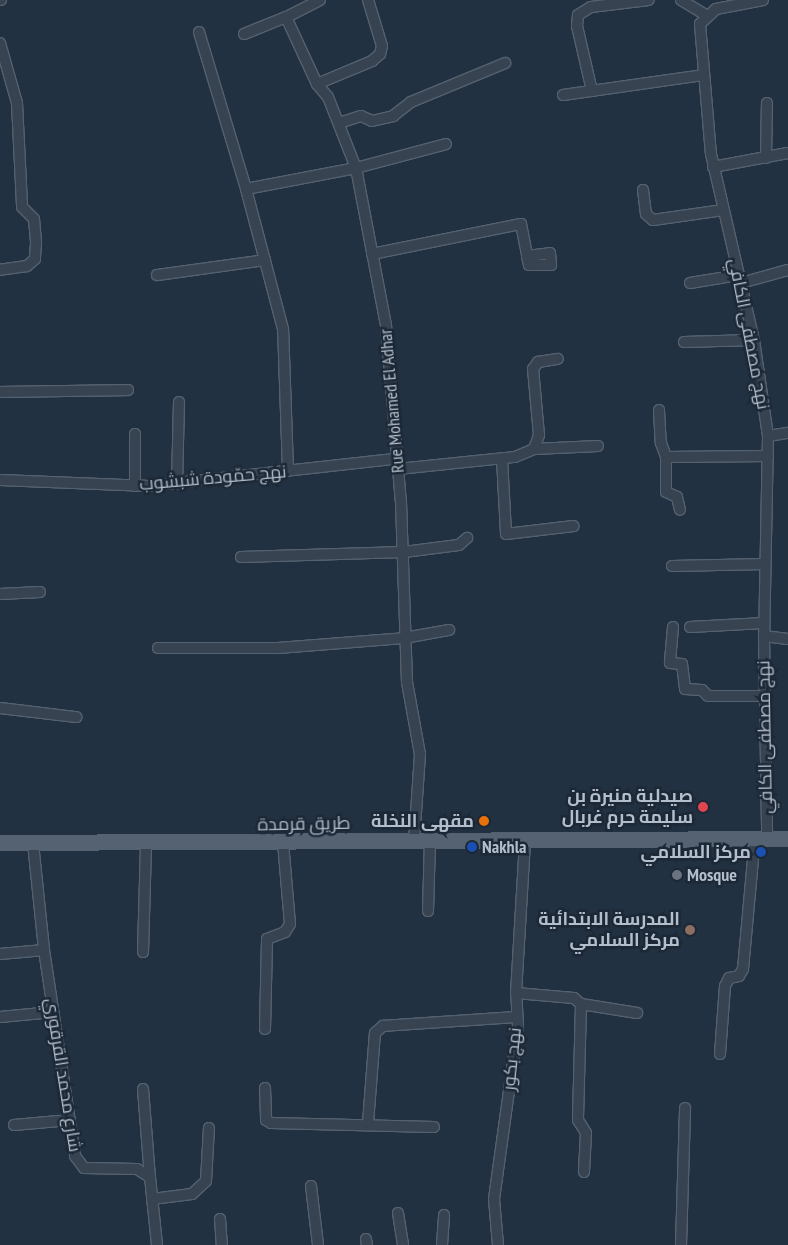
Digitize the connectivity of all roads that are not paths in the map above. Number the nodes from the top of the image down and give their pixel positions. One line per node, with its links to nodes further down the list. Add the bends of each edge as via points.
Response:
1 (320, 0): 7 (street)
2 (368, 0): 13 (street, via 382,46 380,54 372,61)
3 (649, 0): 14 (street, via 591,7 578,15 576,26)
4 (681, 0): 6 (street)
5 (763, 0): 6 (street, via 716,9)
6 (706, 15): 12 (street, نهج مصطفى الكافي, via 700,24)
7 (286, 17): 9 (street); 13 (street, Rue Mohamed El Adhar)
8 (199, 32): 23 (street)
9 (244, 34)
10 (0, 42): 29 (street, via 17,103 22,207 34,219 36,243 35,259 28,266)
11 (505, 63): 17 (street, via 411,102 393,116 372,120 361,116)
12 (703, 76): 14 (street); 21 (street, نهج مصطفى الكافي)
13 (317, 84): 17 (street, Rue Mohamed El Adhar, via 328,96)
14 (592, 91): 15 (street)
15 (563, 95)
16 (767, 103): 20 (street)
17 (339, 123): 22 (street, Rue Mohamed El Adhar)
18 (446, 144): 22 (street)
19 (788, 153): 20 (street)
20 (766, 158): 21 (street)
21 (714, 167): 25 (street, نهج مصطفى الكافي)
22 (356, 168): 23 (street); 26 (street, Rue Mohamed El Adhar)
23 (246, 189): 28 (street)
24 (643, 190): 25 (street, via 646,214 653,220)
25 (723, 210): 32 (street, نهج مصطفى الكافي)
26 (372, 254): 27 (street, via 521,224); 48 (street, Rue Mohamed El Adhar, via 388,344)
27 (527, 256)
28 (265, 260): 31 (street); 51 (street, via 283,329)
29 (0, 270)
30 (788, 270): 32 (street)
31 (157, 275)
32 (740, 279): 33 (street); 34 (street, نهج مصطفى الكافي)
33 (690, 284)
34 (754, 340): 35 (street); 43 (street, نهج مصطفى الكافي)
35 (684, 342)
36 (558, 359): 45 (street, via 538,362 533,369 539,435)
37 (128, 390): 38 (street)
38 (0, 392)
39 (179, 402): 53 (street)
40 (658, 410): 47 (street, via 660,442)
41 (788, 433): 43 (street)
42 (135, 434): 54 (street)
43 (768, 436): 46 (street, نهج مصطفى الكافي)
44 (598, 446): 45 (street)
45 (534, 449): 49 (street)
46 (768, 456): 47 (street); 60 (street, نهج مصطفى الكافي)
47 (666, 457): 55 (street, via 666,492 677,497)
48 (396, 459): 50 (street, Rue Mohamed El Adhar); 51 (street, نهج حمّودة شبشوب)
49 (502, 459): 50 (street); 56 (street, via 506,534)
50 (398, 469): 58 (street, Rue Mohamed El Adhar)
51 (288, 470): 53 (street, نهج حمّودة شبشوب)
52 (0, 480): 54 (street, نهج حمّودة شبشوب)
53 (177, 484): 54 (street, نهج حمّودة شبشوب)
54 (135, 486)
55 (680, 510)
56 (574, 526)
57 (467, 538): 58 (street, via 459,545)
58 (404, 552): 59 (street); 69 (street, Rue Mohamed El Adhar)
59 (241, 556)
60 (765, 564): 61 (street); 64 (street, نهج مصطفى الكافي)
61 (672, 566)
62 (40, 592): 63 (street)
63 (0, 594)
64 (764, 623): 66 (street); 68 (street, نهج مصطفى الكافي)
65 (673, 627): 72 (street, via 670,663 682,664 685,689 702,690 708,696)
66 (690, 627)
67 (449, 630): 69 (street)
68 (764, 636): 70 (street); 72 (street, نهج مصطفى الكافي)
69 (404, 638): 71 (street, via 278,648); 77 (street, Rue Mohamed El Adhar, via 408,691 420,754)
70 (788, 639)
71 (158, 648)
72 (765, 696): 75 (street, نهج مصطفى الكافي)
73 (0, 708): 74 (street)
74 (76, 717)
75 (761, 838): 76 (main road, طريق قرمدة); 79 (main road, طريق قرمدة); 95 (street, نهج مصطفى الكافي, via 743,969 739,976 729,978 725,986)
76 (788, 839)
77 (414, 841): 78 (main road, طريق قرمدة); 82 (main road, طريق قرمدة)
78 (430, 841): 79 (main road, طريق قرمدة); 84 (street)
79 (525, 842): 88 (street, نهج بكور)
80 (0, 843): 81 (main road, طريق قرمدة)
81 (33, 843): 83 (main road, طريق قرمدة); 85 (street, شارع محمد القرقوري)
82 (283, 843): 83 (main road, طريق قرمدة); 94 (street, via 290,924 285,932 267,939)
83 (146, 844): 86 (street)
84 (428, 910)
85 (44, 950): 87 (street); 90 (street, شارع محمد القرقوري)
86 (143, 952)
87 (0, 954)
88 (516, 993): 89 (street, via 574,998); 93 (street, نهج بكور)
89 (581, 1004): 91 (street); 104 (street, via 578,1120 586,1133)
90 (53, 1012): 92 (street); 99 (street, شارع محمد القرقوري)
91 (637, 1013)
92 (0, 1017)
93 (515, 1017): 100 (street, via 382,1026 375,1033); 116 (street, نهج بكور, via 517,1040 494,1199)
94 (265, 1029)
95 (720, 1054)
96 (143, 1088): 105 (street)
97 (265, 1088): 100 (street, via 268,1122)
98 (685, 1108): 117 (street)
99 (70, 1120): 101 (street); 105 (street, شارع محمد القرقوري, via 75,1156 84,1168 137,1169)
100 (368, 1123): 102 (street)
101 (14, 1125)
102 (434, 1127)
103 (210, 1128): 107 (street, via 206,1181 192,1194)
104 (584, 1172)
105 (150, 1177): 107 (street)
106 (311, 1186): 113 (street)
107 (152, 1199): 111 (street)
108 (398, 1212): 114 (street)
109 (444, 1215): 115 (street)
110 (220, 1219): 112 (street)
111 (157, 1245)
112 (222, 1245)
113 (318, 1245)
114 (403, 1245)
115 (442, 1245)
116 (498, 1245)
117 (681, 1245)

